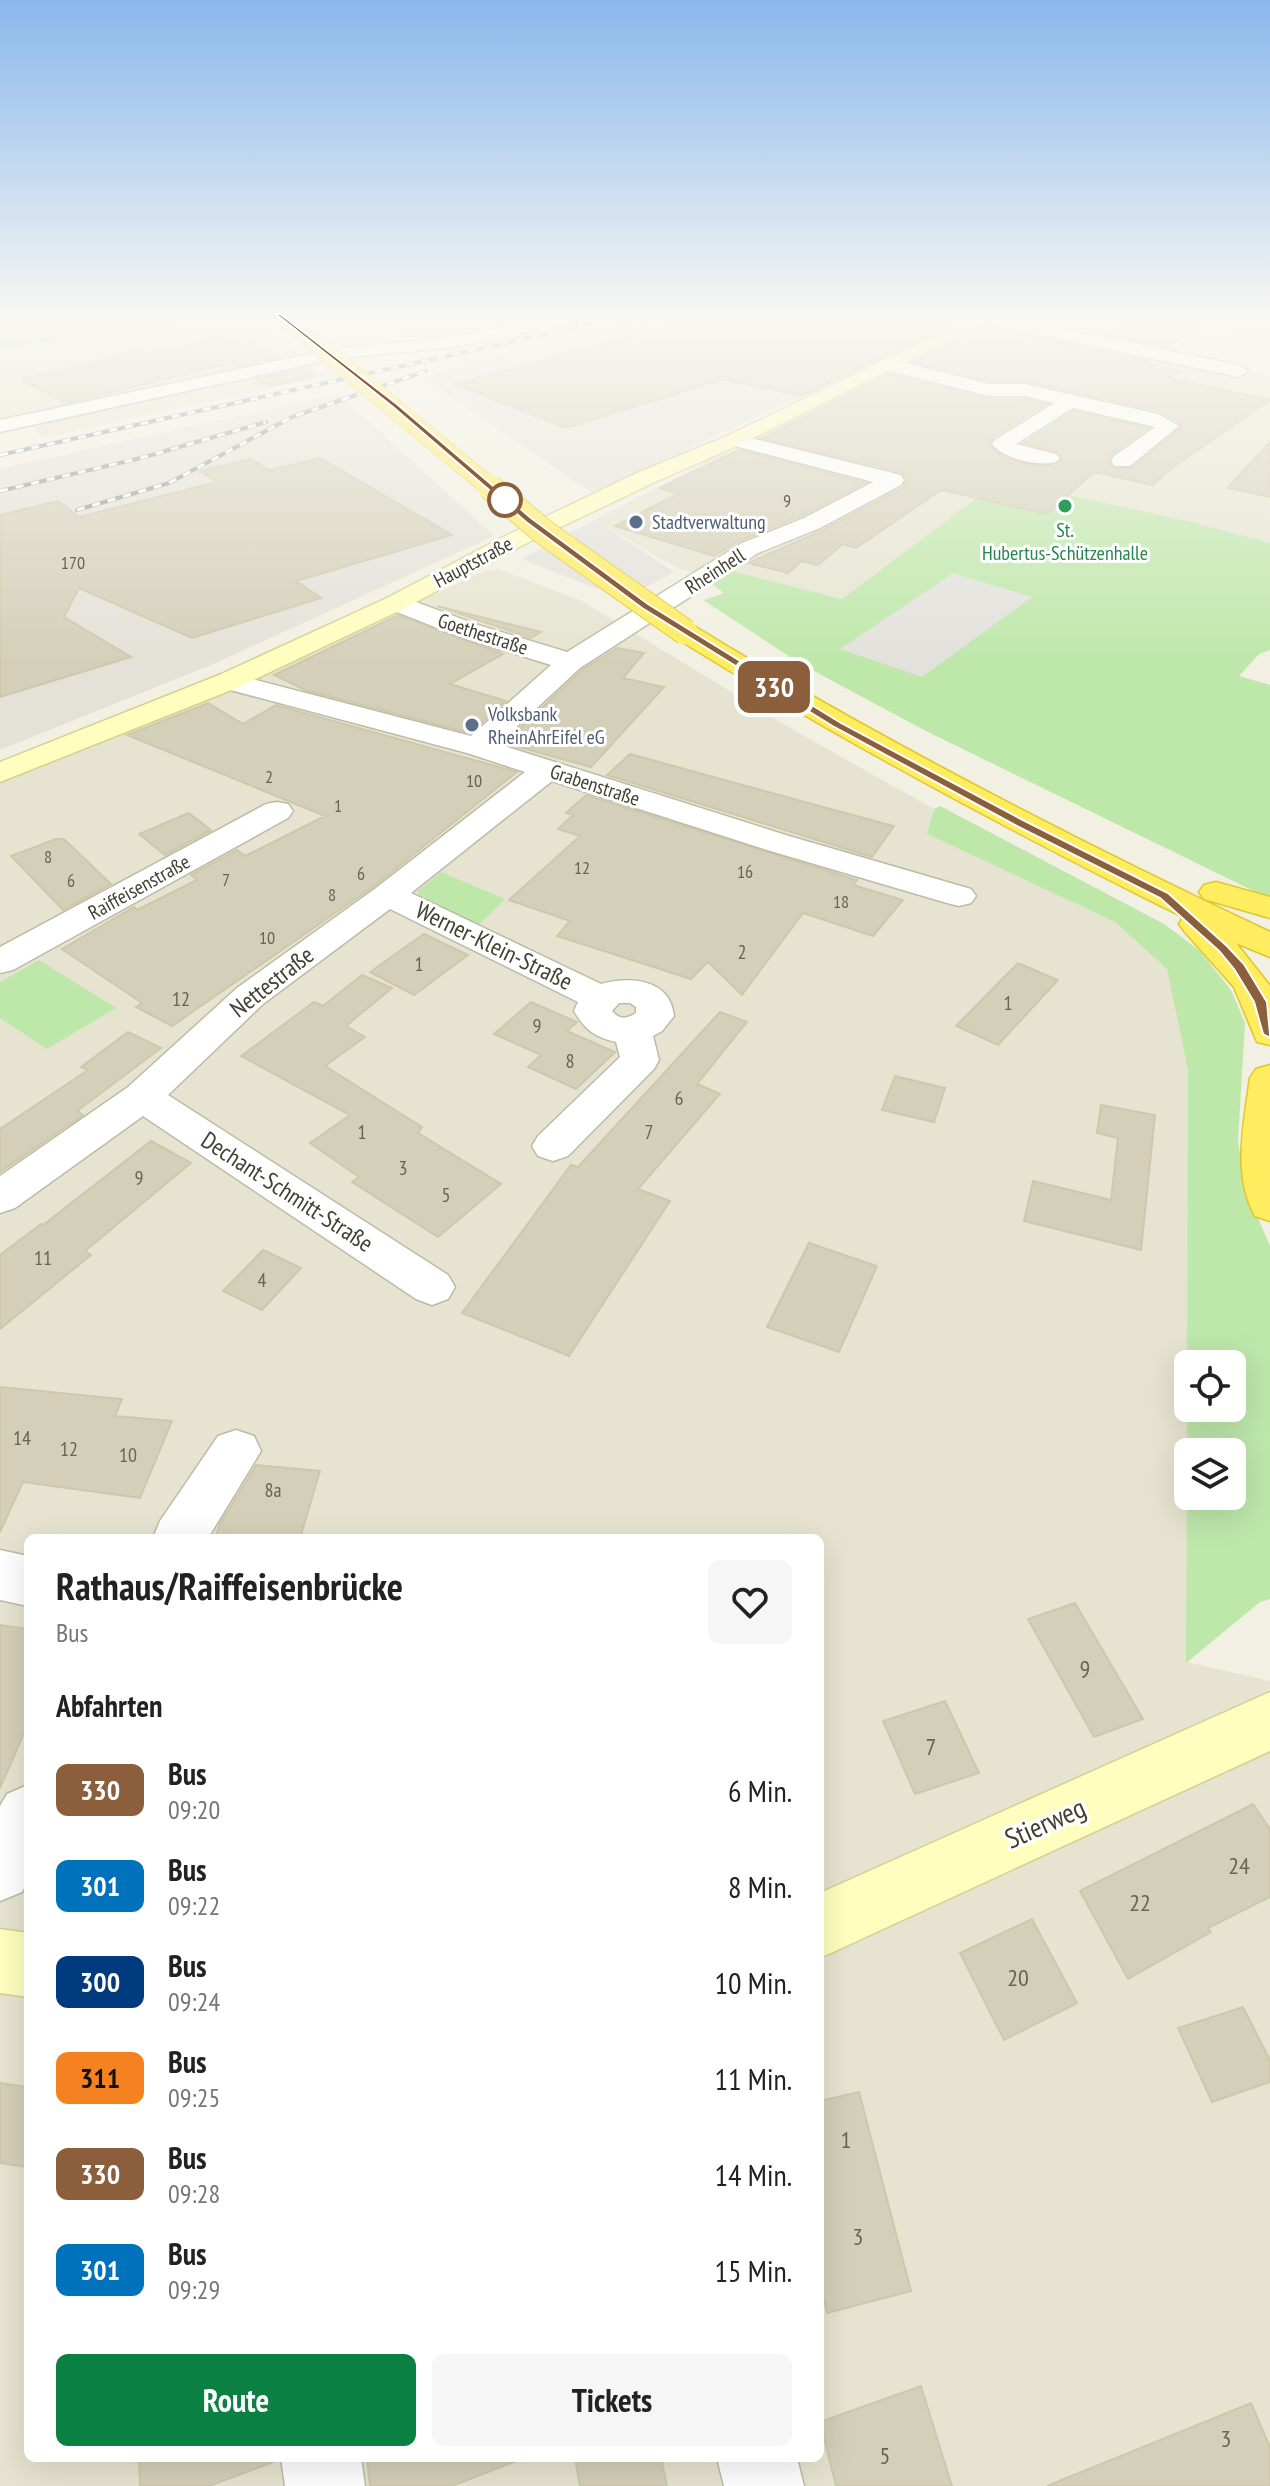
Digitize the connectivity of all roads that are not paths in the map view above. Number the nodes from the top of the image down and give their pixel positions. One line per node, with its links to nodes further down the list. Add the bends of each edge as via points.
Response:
1 (426, 432): 16 (highway, bridge, via 523,515 645,606 838,725)
2 (750, 432): 5 (main road, Hauptstraße)
3 (1021, 432): 6 (street, via 1002,444 1011,451)
4 (1161, 432): 7 (street)
5 (734, 440): 9 (main road, Hauptstraße, via 513,541); 10 (street, Rheinhell, via 893,480 812,523 750,548)
6 (1049, 458)
7 (1122, 461)
8 (529, 491): 16 (highway, via 633,570 749,645)
9 (396, 603): 10 (street, Goethestraße); 11 (main road, Hauptstraße)
10 (570, 662): 12 (street, Rheinhell)
11 (229, 681): 12 (street, Grabenstraße); 14 (main road, Hauptstraße)
12 (477, 747): 13 (street, Grabenstraße)
13 (547, 770): 18 (street, Nettestraße); 20 (street, Grabenstraße)
14 (0, 773)
15 (277, 811): 24 (street, Raiffeisenstraße)
16 (1029, 814): 17 (highway); 19 (highway)
17 (1216, 892): 21 (highway); 22 (highway)
18 (388, 895): 27 (street, Nettestraße, via 250,996); 28 (street, Werner-Klein-Straße, via 600,998 629,990 654,1002 655,1016 632,1030 640,1060)
19 (1164, 895): 23 (highway); 25 (highway, via 1239,967 1260,1002)
20 (959, 896)
21 (1270, 908)
22 (1270, 916)
23 (1270, 946)
24 (0, 962)
25 (1270, 1033)
26 (1270, 1078): 30 (highway, via 1261,1153)
27 (142, 1097): 29 (street, Nettestraße); 31 (street, Dechant-Schmitt-Straße)
28 (553, 1146)
29 (0, 1197)
30 (1270, 1205)
31 (432, 1287)
32 (236, 1451): 33 (street)
33 (182, 1534)
34 (0, 1575): 35 (street)
35 (24, 1580)
36 (1270, 1721): 39 (main road, Stierweg)
37 (24, 1823): 38 (street)
38 (0, 1870)
39 (824, 1924)
40 (0, 1961): 41 (main road)
41 (24, 1964)
42 (322, 2462): 44 (street)
43 (758, 2462): 45 (street)
44 (325, 2486)
45 (764, 2486)

